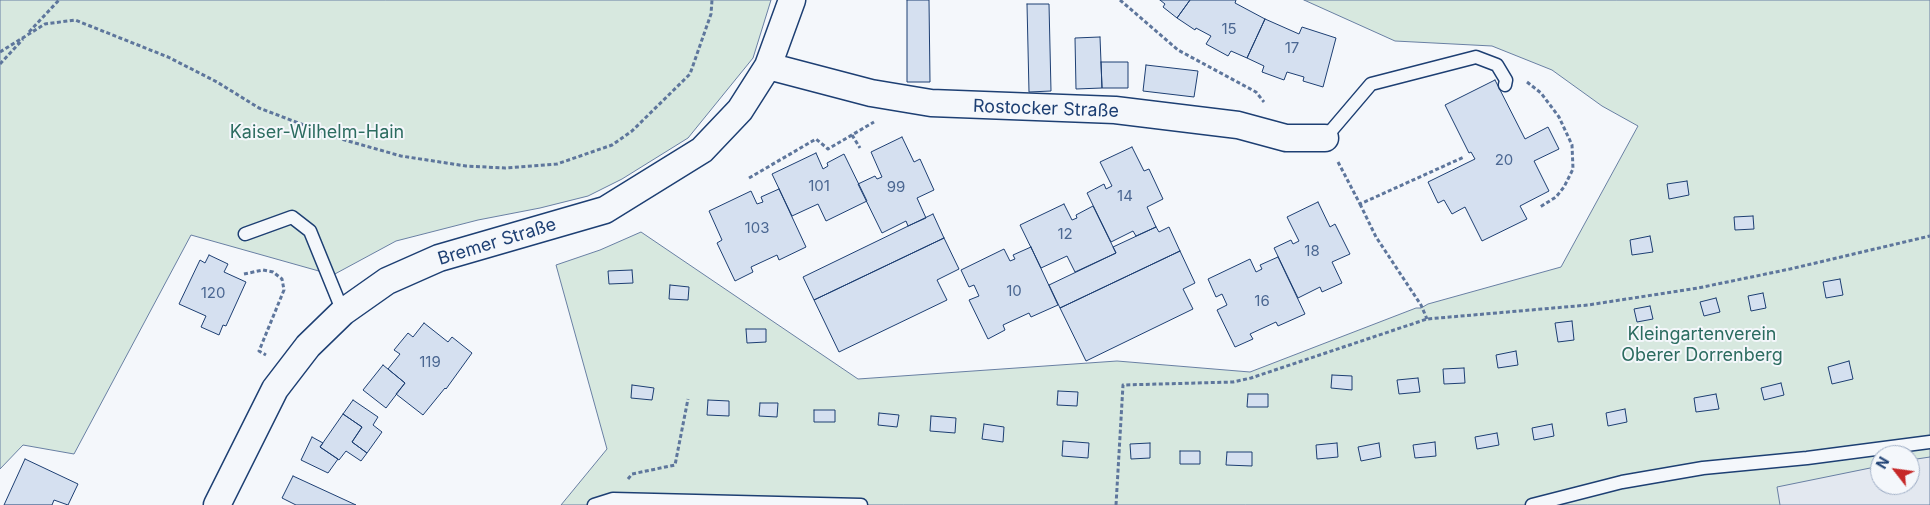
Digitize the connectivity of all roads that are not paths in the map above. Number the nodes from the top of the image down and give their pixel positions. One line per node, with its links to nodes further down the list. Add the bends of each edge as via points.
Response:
1 (792, 0): 2 (street, Bremer Straße)
2 (768, 66): 4 (street, Rostocker Straße, via 871,93 931,103 1115,110 1238,125 1293,137); 6 (street, Bremer Straße, via 740,110 702,150 605,210 439,258 387,281)
3 (1505, 85): 4 (lane, via 1506,80 1498,65 1476,57 1370,84)
4 (1326, 138)
5 (245, 234): 6 (lane, via 292,217 310,231)
6 (344, 312): 8 (street, Bremer Straße, via 308,346 275,389)
7 (1930, 442): 11 (lane, via 1703,468 1622,482)
8 (217, 505)
9 (594, 505): 10 (lane, via 613,499)
10 (861, 505)
11 (1532, 505)

